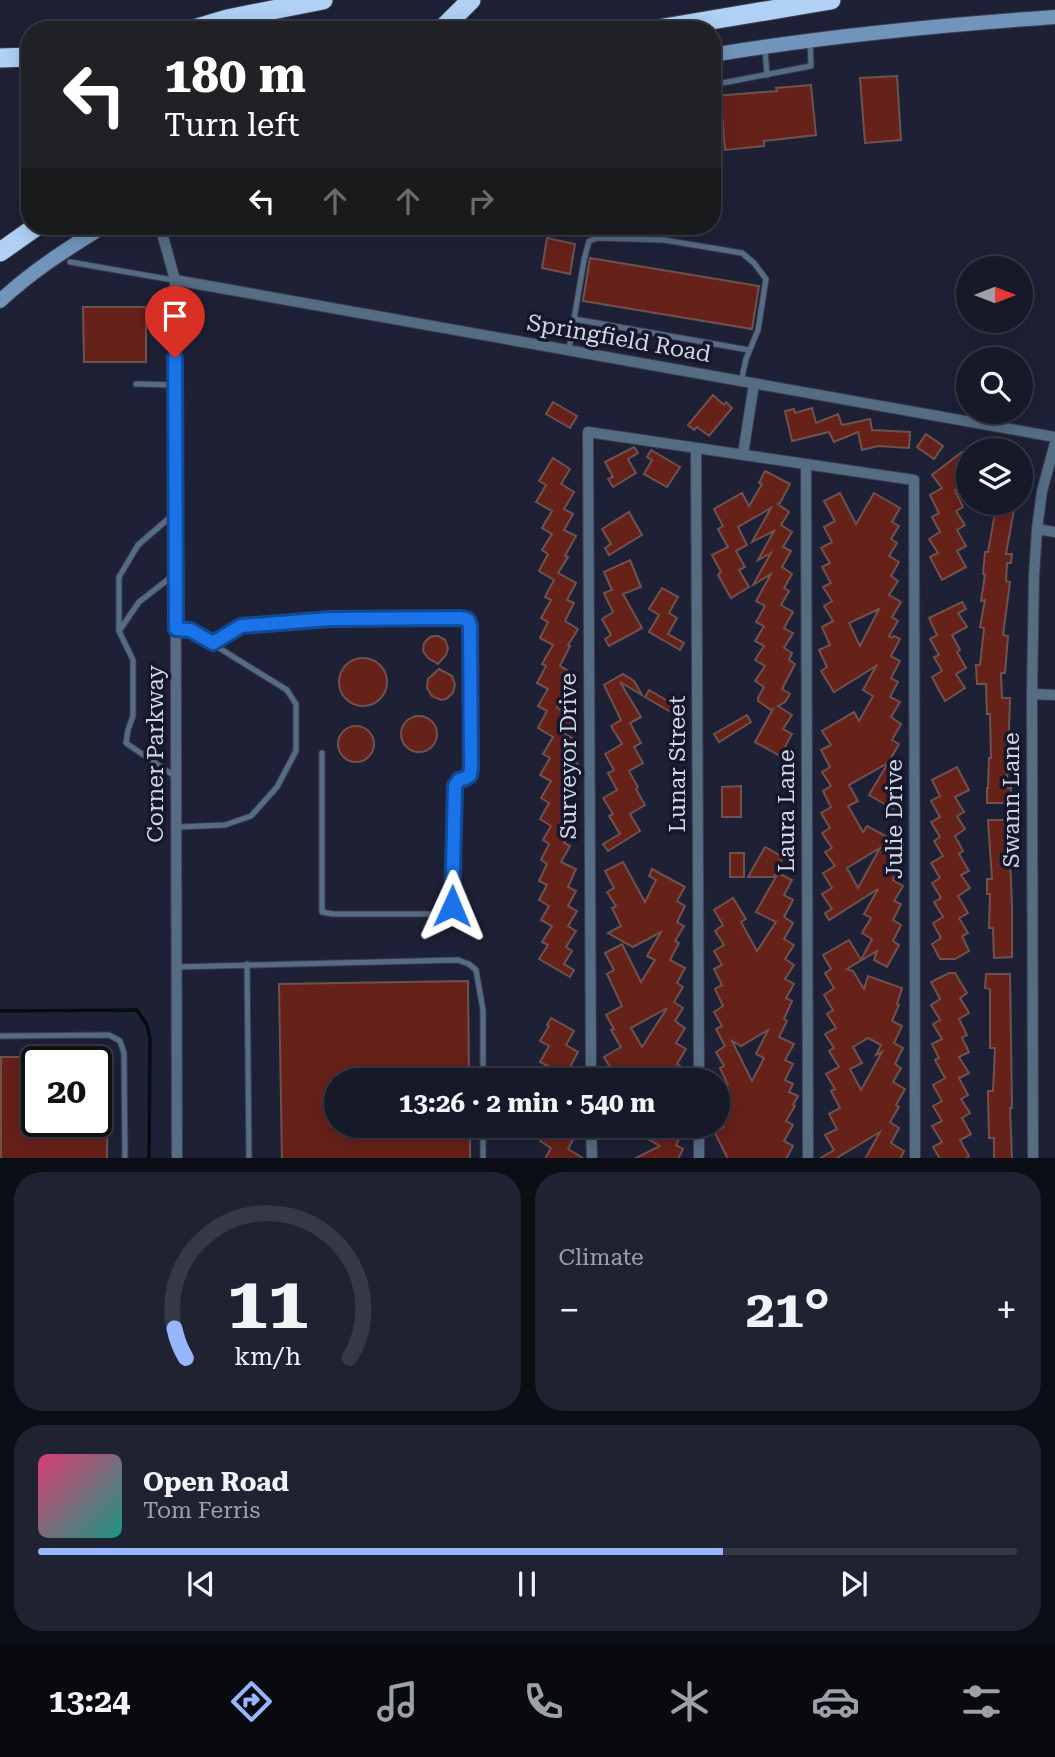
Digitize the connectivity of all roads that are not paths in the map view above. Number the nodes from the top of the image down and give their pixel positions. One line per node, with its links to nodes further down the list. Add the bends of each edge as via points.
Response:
1 (274, 0): 6 (highway)
2 (323, 0): 6 (highway)
3 (831, 0): 9 (highway)
4 (470, 1): 8 (highway)
5 (1055, 17): 10 (main road)
6 (227, 19): 7 (highway)
7 (220, 21)
8 (450, 21)
9 (706, 21)
10 (810, 41): 11 (main road); 15 (lane, via 811,66)
11 (764, 47): 12 (main road); 15 (lane)
12 (721, 54)
13 (21, 57): 14 (highway)
14 (0, 58)
15 (767, 75): 16 (lane)
16 (721, 83)
17 (24, 235): 20 (highway)
18 (89, 235): 23 (main road, via 50,259)
19 (162, 235): 22 (street, Corner Parkway)
20 (0, 252)
21 (70, 262): 22 (lane)
22 (175, 280): 25 (street, Springfield Road); 30 (street, Corner Parkway)
23 (0, 301)
24 (574, 319): 25 (lane); 26 (lane); 26 (lane, via 589,241 664,240 742,253 766,279)
25 (568, 350): 27 (street, Springfield Road)
26 (750, 350): 27 (lane)
27 (741, 382): 29 (street, Springfield Road)
28 (135, 384): 30 (lane)
29 (754, 384): 31 (street, Springfield Road); 34 (street)
30 (175, 385): 36 (street, Corner Parkway)
31 (1055, 437)
32 (1055, 443): 37 (street, Swann Lane)
33 (696, 448): 34 (street); 52 (street, Surveyor Drive, via 588,432); 53 (street, Lunar Street)
34 (743, 454): 35 (street)
35 (806, 464): 63 (street, Laura Lane); 64 (street, Julie Drive, via 914,480)
36 (175, 513): 39 (street, Corner Parkway); 41 (lane, via 138,545 119,577)
37 (1037, 529): 38 (street); 43 (street, Swann Lane)
38 (1055, 532)
39 (175, 574): 40 (street, Corner Parkway); 41 (lane, via 139,602)
40 (176, 629): 42 (lane, via 190,630); 46 (street, Corner Parkway)
41 (119, 631): 46 (lane, via 133,660 133,716 126,743)
42 (213, 643): 45 (lane, via 241,626 330,619 468,620 471,768 470,775 455,786 452,906 446,914 322,912); 47 (lane, via 287,690 296,704 296,751 277,787 251,816 225,825)
43 (1032, 694): 44 (street); 65 (street, Swann Lane)
44 (1055, 695)
45 (321, 753)
46 (176, 777): 47 (street, Corner Parkway)
47 (176, 827): 49 (street, Corner Parkway)
48 (247, 964): 49 (lane); 51 (lane, via 458,960 469,964 476,970 480,987); 59 (lane)
49 (176, 967): 58 (street, Corner Parkway)
50 (0, 1036): 57 (lane, via 109,1035 120,1041 124,1052)
51 (483, 1068)
52 (591, 1068)
53 (699, 1068)
54 (483, 1138): 60 (lane)
55 (591, 1138): 61 (street)
56 (699, 1138): 62 (street)
57 (125, 1158)
58 (177, 1158)
59 (249, 1158)
60 (483, 1158)
61 (592, 1158)
62 (699, 1158)
63 (808, 1158)
64 (915, 1158)
65 (1033, 1158)

